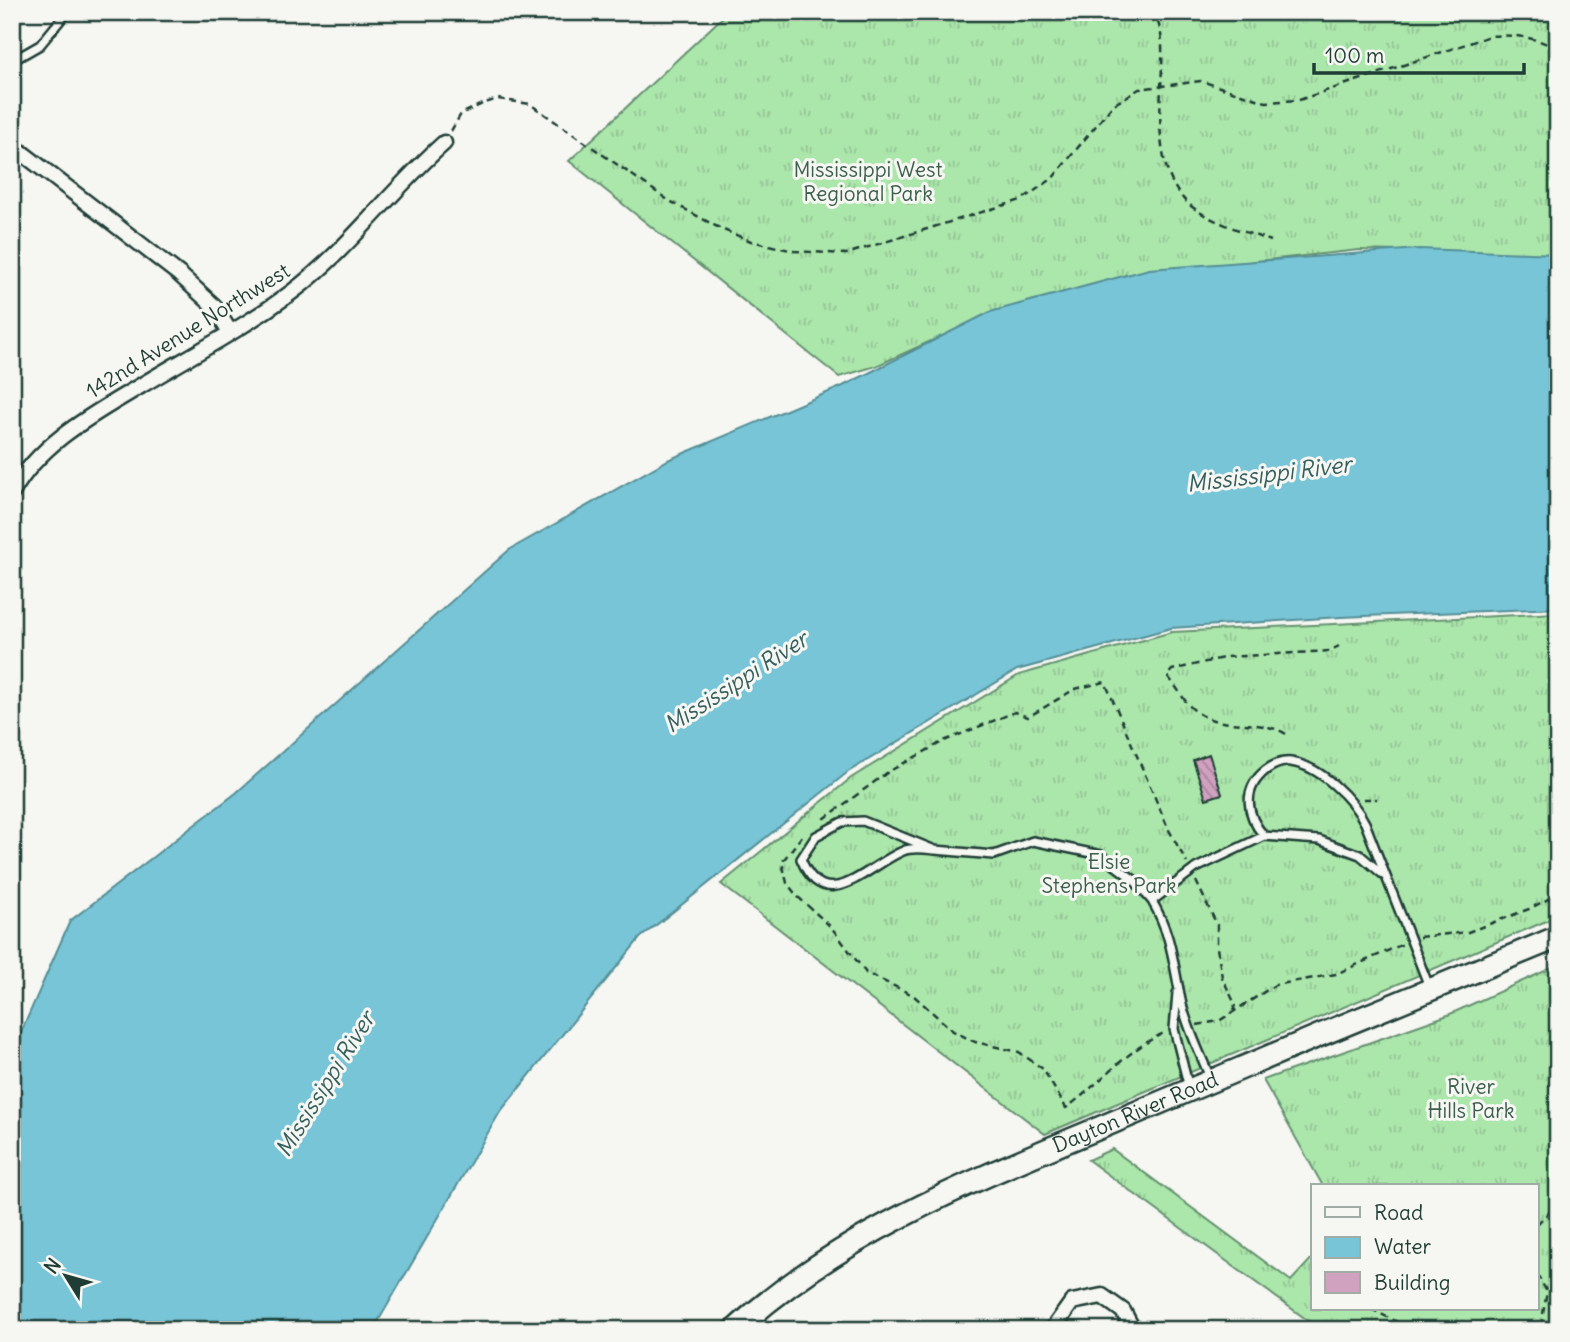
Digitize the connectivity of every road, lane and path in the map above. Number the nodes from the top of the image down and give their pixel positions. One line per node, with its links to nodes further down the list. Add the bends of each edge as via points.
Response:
1 (67, 12): 4 (lane, via 40,45)
2 (1151, 12): 5 (path, via 1161,27)
3 (1558, 49): 5 (path, via 1539,39 1490,36 1299,100 1266,102 1201,81)
4 (12, 61)
5 (1159, 86): 6 (path, via 1139,89 1113,105 1052,179 1021,200 846,254 794,251 751,242 721,229 668,200 530,104 498,99 465,111); 8 (path, via 1163,152 1171,183 1201,212)
6 (444, 143): 9 (street, 142nd Avenue Northwest, via 321,268)
7 (12, 145): 9 (street, via 179,274 214,306)
8 (1271, 241)
9 (230, 332): 10 (street, 142nd Avenue Northwest, via 49,446)
10 (12, 493)
11 (1339, 646): 12 (path, via 1329,651 1227,657 1172,670 1167,676 1199,715 1233,724 1260,724)
12 (1286, 734)
13 (1377, 799): 14 (path)
14 (1353, 804): 17 (lane, via 1303,766 1276,764 1258,778 1248,799 1254,824); 20 (lane)
15 (816, 825): 19 (path, via 888,772 944,741 1014,712 1028,718 1076,689 1105,682 1168,830)
16 (806, 833): 29 (path, via 782,862 788,883 831,927 866,973 913,995 953,1031 975,1042 1019,1052 1043,1069 1066,1108 1140,1044)
17 (1265, 836): 19 (lane); 20 (lane, via 1319,840 1360,855)
18 (935, 850): 18 (lane, via 863,821 842,822 816,836 801,859 808,875 820,885 839,888 906,849); 22 (lane, via 994,855 1032,841 1067,846 1101,855 1133,879)
19 (1191, 871): 22 (lane); 27 (path, via 1217,925 1218,958 1235,1004)
20 (1386, 877): 24 (lane)
21 (1558, 894): 24 (path, via 1468,932)
22 (1152, 901): 25 (lane, via 1165,923)
23 (1558, 937): 26 (main road, Dayton River Road)
24 (1411, 940): 26 (lane); 27 (path, via 1336,974 1275,985)
25 (1178, 978): 28 (lane); 29 (lane)
26 (1431, 989): 30 (main road, Dayton River Road)
27 (1233, 1014): 28 (path)
28 (1188, 1026): 30 (lane)
29 (1174, 1029): 31 (lane)
30 (1211, 1081): 31 (main road, Dayton River Road)
31 (1189, 1090): 36 (main road, Dayton River Road, via 903,1217 792,1284)
32 (1558, 1203): 33 (path)
33 (1538, 1223)
34 (1538, 1276): 40 (path, via 1546,1292)
35 (1373, 1310): 39 (path)
36 (735, 1330)
37 (1052, 1330): 38 (street, via 1072,1302 1102,1296 1122,1311)
38 (1133, 1330)
39 (1413, 1330)
40 (1540, 1330)

